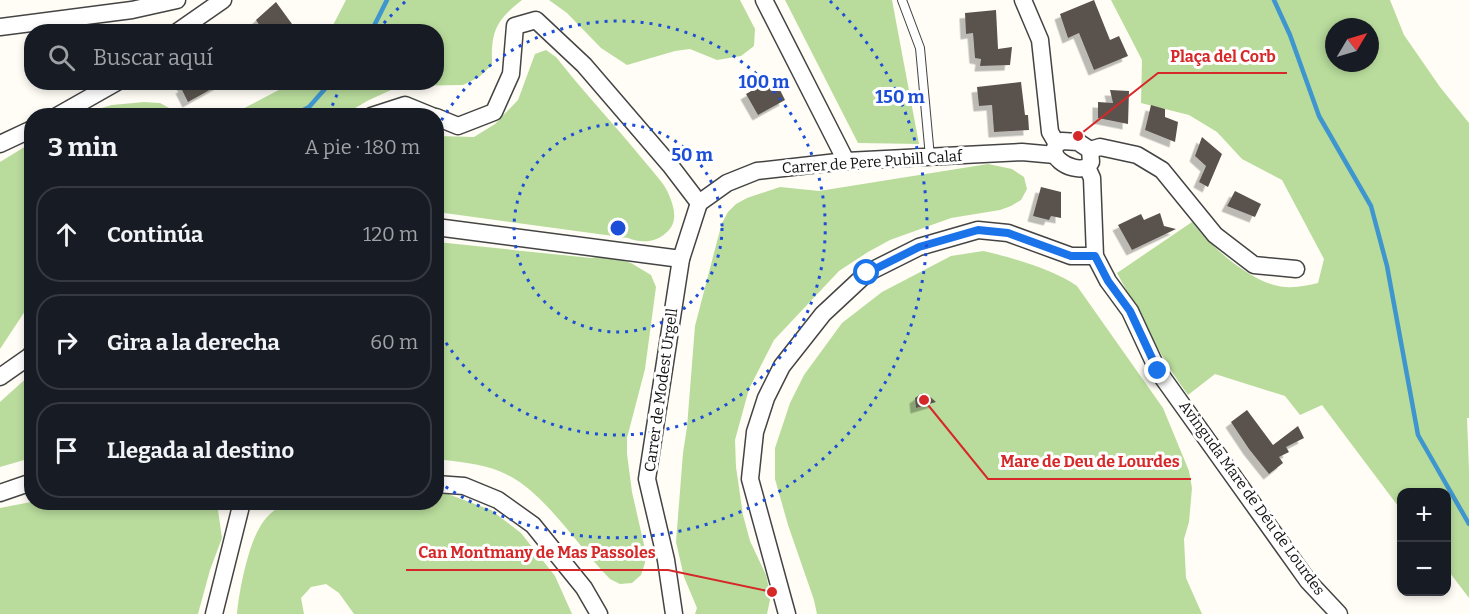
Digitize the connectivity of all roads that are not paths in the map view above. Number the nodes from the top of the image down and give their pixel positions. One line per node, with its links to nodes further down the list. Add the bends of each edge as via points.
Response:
1 (177, 0): 7 (street, via 132,10)
2 (223, 0): 6 (street)
3 (764, 0): 18 (street)
4 (902, 0): 16 (lane, via 920,48)
5 (1023, 0): 15 (street, via 1041,40 1050,132)
6 (188, 24)
7 (0, 27)
8 (103, 90): 9 (street)
9 (71, 108)
10 (396, 108): 11 (street)
11 (412, 108)
12 (444, 120): 19 (street, via 459,126 494,112 511,74 515,26 536,20 584,65)
13 (24, 133): 14 (street)
14 (0, 144)
15 (1056, 150): 16 (street, Carrer de Pere Pubill Calaf); 17 (street, via 1068,166 1077,169); 17 (street, via 1062,141 1069,141 1084,145)
16 (930, 158): 18 (street, Carrer de Pere Pubill Calaf)
17 (1088, 158): 21 (street, Avinguda Mare de Déu de Lourdes); 23 (street, via 1100,147 1137,155 1162,170 1215,235 1254,265)
18 (846, 161): 19 (street, Carrer de Pere Pubill Calaf, via 757,171 727,183)
19 (699, 203): 22 (street, Carrer de Modest Urgell)
20 (444, 228): 22 (street)
21 (1095, 256): 33 (street, via 1071,256 1008,233 978,230 919,247 867,273 823,314 782,366 755,432 750,479); 34 (street, Avinguda Mare de Déu de Lourdes, via 1130,311 1158,371 1308,581)
22 (681, 259): 32 (street, Carrer de Modest Urgell, via 647,479)
23 (1296, 269)
24 (24, 359): 25 (street)
25 (0, 377)
26 (24, 485): 28 (street)
27 (444, 485): 31 (street, via 464,486 498,500 532,525 584,588)
28 (0, 493)
29 (240, 510): 30 (street)
30 (214, 614)
31 (599, 614)
32 (674, 614)
33 (787, 614)
34 (1340, 614)

